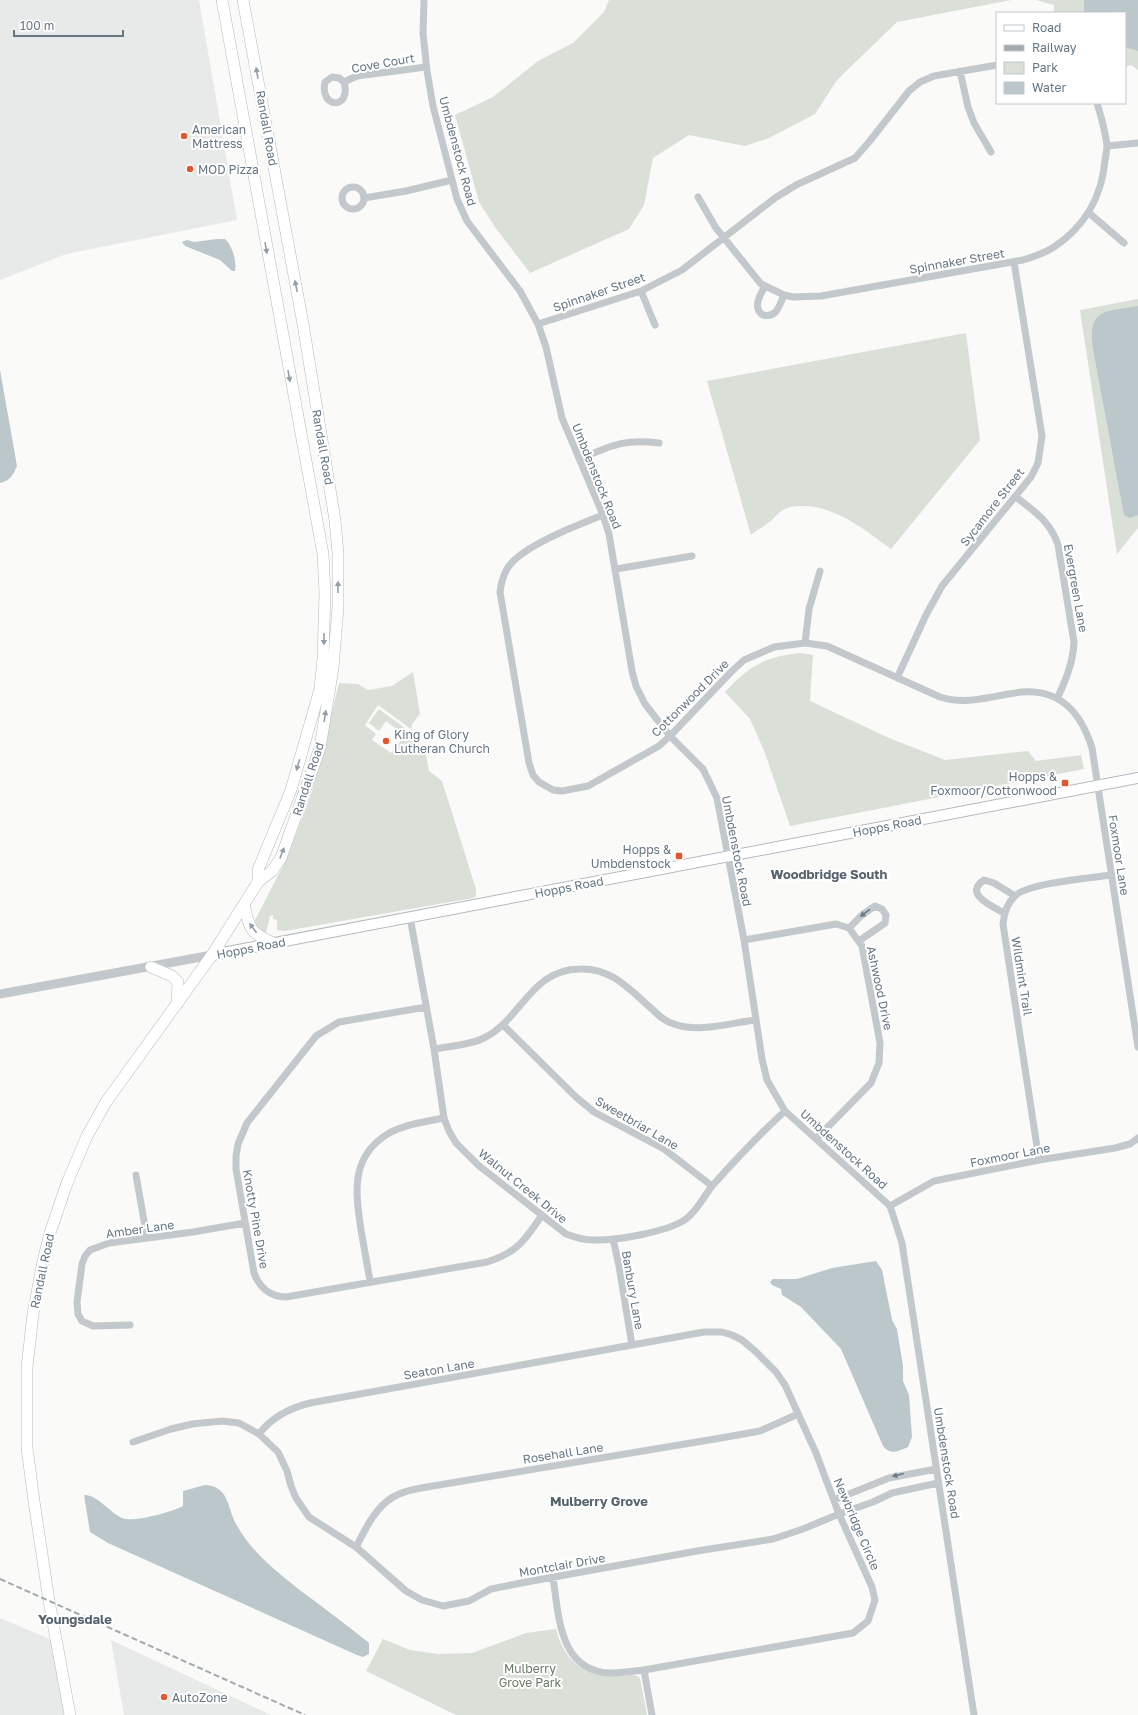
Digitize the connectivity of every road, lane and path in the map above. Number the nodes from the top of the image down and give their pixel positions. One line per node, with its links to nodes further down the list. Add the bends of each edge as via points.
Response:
1 (222, 0): 39 (main road, Randall Road, one-way to 39, via 323,554 325,593 324,659 320,689 291,790 258,870)
2 (243, 0): 39 (main road, Randall Road, one-way to 2, via 272,871 280,858 320,748 333,668 338,574 335,520 303,324)
3 (424, 0): 5 (street, Umbdenstock Road)
4 (996, 65): 6 (street, Spinnaker Street)
5 (426, 67): 7 (street, Cove Court, via 357,76); 12 (street, Umbdenstock Road)
6 (960, 71): 11 (street, via 968,107); 16 (street, Spinnaker Street, via 934,76 920,82 909,91 855,158 774,198)
7 (344, 82)
8 (1097, 104): 10 (street, Spinnaker Street)
9 (1138, 143): 10 (street)
10 (1107, 146): 15 (street, Spinnaker Street, via 1102,185)
11 (991, 152)
12 (452, 180): 14 (street); 22 (street, Umbdenstock Road, via 467,220 520,291)
13 (698, 197): 16 (street, via 705,212)
14 (364, 198)
15 (1089, 213): 17 (street); 18 (street, Spinnaker Street, via 1053,248)
16 (725, 238): 19 (street, Spinnaker Street); 20 (street, Spinnaker Street, via 682,270)
17 (1124, 243)
18 (1014, 262): 21 (street, Spinnaker Street, via 821,296); 26 (street, Sycamore Street, via 1042,436 1038,463)
19 (765, 286): 21 (street, Spinnaker Street); 21 (street, via 758,301 758,310 763,315 773,314)
20 (641, 291): 22 (street, Spinnaker Street); 23 (street)
21 (784, 295)
22 (538, 324): 25 (street, Umbdenstock Road, via 548,354 562,418)
23 (655, 325)
24 (659, 444): 25 (street, via 639,441 620,443)
25 (580, 459): 27 (street, Umbdenstock Road)
26 (1016, 497): 32 (street, Sycamore Street, via 942,586); 33 (street, Evergreen Lane, via 1043,518 1054,532 1058,545 1074,642 1073,658)
27 (603, 515): 29 (street, Umbdenstock Road); 34 (street, Cottonwood Drive, via 552,536 517,558 504,575 500,592 529,764 534,775 545,786 562,791 576,789 588,786 638,759)
28 (692, 556): 29 (street)
29 (616, 569): 34 (street, Umbdenstock Road, via 636,686 644,704)
30 (820, 571): 31 (street, via 809,609)
31 (805, 643): 32 (street, Cottonwood Drive, via 827,646); 34 (street, Cottonwood Drive, via 774,647 744,660)
32 (897, 678): 33 (street, Cottonwood Drive, via 952,701 1021,692)
33 (1058, 697): 36 (street, via 1075,714 1087,732 1092,748)
34 (670, 736): 37 (street, Umbdenstock Road, via 704,769 712,784 720,812)
35 (1138, 778): 36 (main road, Hopps Road)
36 (1097, 786): 37 (main road, Hopps Road); 38 (street, Foxmoor Lane)
37 (727, 857): 43 (main road, Hopps Road); 45 (street, Umbdenstock Road)
38 (1111, 875): 40 (street, via 1035,886); 55 (street, Foxmoor Lane)
39 (258, 882): 41 (main road, Randall Road)
40 (1015, 896): 42 (street); 42 (street, via 994,883 984,880 978,884 978,896)
41 (244, 905): 47 (main road, one-way to 41, via 260,937 249,927); 48 (main road, Randall Road)
42 (1004, 913): 61 (street, Wildmint Trail, via 1003,924)
43 (410, 917): 47 (main road, Hopps Road); 52 (street, Walnut Creek Drive)
44 (849, 928): 45 (street, via 836,924); 46 (street, Ashwood Drive); 46 (street, one-way to 44, via 885,923 886,915 882,909 875,906)
45 (744, 940): 53 (street, Umbdenstock Road)
46 (859, 941): 60 (street, Ashwood Drive, via 880,1044 879,1063 871,1083)
47 (273, 943): 48 (main road, Hopps Road)
48 (212, 955): 49 (street, Hopps Road); 51 (main road, Randall Road)
49 (151, 967): 50 (street, Hopps Road); 51 (main road, via 172,976 178,982)
50 (0, 994)
51 (177, 1004): 82 (main road, Randall Road, via 106,1102 87,1136 50,1233 33,1314 27,1367 27,1448 49,1601)
52 (426, 1007): 56 (street, Walnut Creek Drive); 66 (street, Knotty Pine Drive, via 339,1022 316,1036 248,1123 238,1144 236,1169)
53 (755, 1020): 54 (street, via 703,1027 673,1024 608,973 579,969 563,971 548,977 527,996); 57 (street, Umbdenstock Road, via 767,1080)
54 (503, 1025): 56 (street, via 485,1038); 63 (street, Sweetbriar Lane, via 594,1112 664,1149)
55 (1138, 1047)
56 (434, 1048): 58 (street, Walnut Creek Drive)
57 (785, 1111): 60 (street, Umbdenstock Road); 63 (street, Walnut Creek Drive)
58 (444, 1118): 65 (street, Walnut Creek Drive, via 456,1143 478,1165); 69 (street, via 394,1130 372,1146 362,1163 356,1183 356,1198)
59 (1138, 1138): 61 (street, Foxmoor Lane, via 1130,1144 1115,1148)
60 (816, 1139): 64 (street, Umbdenstock Road)
61 (1039, 1160): 64 (street, Foxmoor Lane, via 934,1181)
62 (136, 1175): 67 (street)
63 (712, 1186): 68 (street, Walnut Creek Drive, via 688,1217 677,1224)
64 (890, 1206): 75 (street, Umbdenstock Road, via 902,1244)
65 (542, 1215): 68 (street, Walnut Creek Drive, via 566,1234 591,1240); 69 (street, Knotty Pine Drive, via 526,1238 510,1253 500,1258)
66 (245, 1223): 67 (street, Amber Lane); 69 (street, Knotty Pine Drive, via 256,1280 265,1290 278,1297)
67 (147, 1238): 70 (street, Amber Lane, via 98,1246 90,1250 82,1264 76,1308 82,1320 93,1326 102,1327)
68 (613, 1239): 71 (street, Banbury Lane)
69 (370, 1282)
70 (130, 1325)
71 (632, 1346): 72 (street, Newbridge Circle, via 704,1332 732,1335 776,1372); 73 (street, Seaton Lane, via 310,1403 284,1412)
72 (798, 1414): 77 (street, Newbridge Circle); 79 (street, Rosehall Lane, via 760,1431 403,1492 386,1502 367,1526)
73 (259, 1434): 74 (street, Montclair Drive, via 239,1423 206,1422 171,1429); 79 (street, Montclair Drive, via 278,1452 296,1498 309,1517)
74 (133, 1442)
75 (936, 1469): 76 (street, Umbdenstock Road); 77 (street, one-way to 77, via 890,1478)
76 (938, 1483): 78 (street, Montclair Drive, via 892,1493); 84 (street, Umbdenstock Road)
77 (834, 1500): 78 (street, Newbridge Circle)
78 (839, 1514): 80 (street, Montclair Drive, via 773,1539); 81 (street, Newbridge Circle, via 872,1587 875,1600 868,1621 854,1634)
79 (356, 1547): 80 (street, Montclair Drive, via 406,1591 422,1600 443,1606 469,1601 491,1590)
80 (553, 1578): 81 (street, Newbridge Circle, via 563,1635 568,1649 578,1662 610,1673)
81 (644, 1670): 83 (street)
82 (70, 1715)
83 (652, 1715)
84 (974, 1715)

